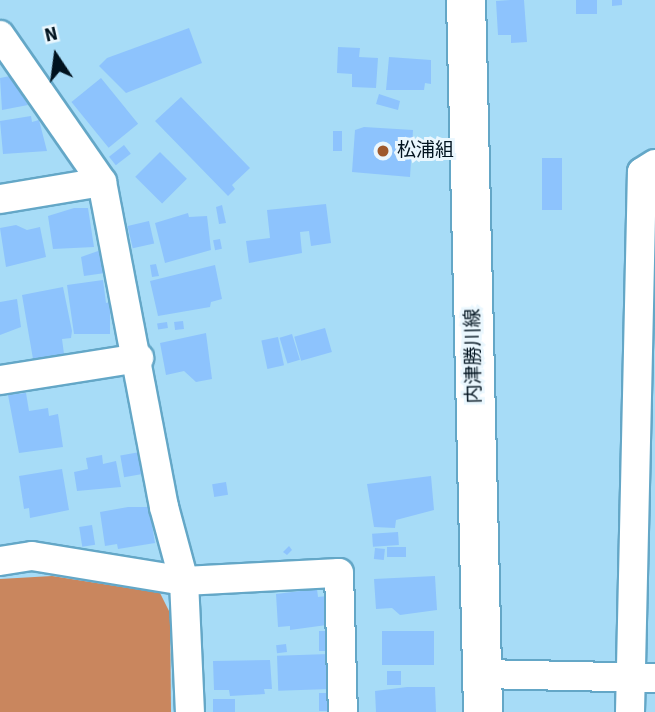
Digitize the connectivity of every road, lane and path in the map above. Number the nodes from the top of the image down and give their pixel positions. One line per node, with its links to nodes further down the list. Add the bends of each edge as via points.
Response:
1 (466, 0): 10 (main road, 内津勝川線)
2 (0, 35): 4 (street)
3 (655, 164): 11 (street, via 642,172)
4 (102, 182): 5 (street); 6 (street)
5 (0, 199)
6 (139, 358): 7 (street); 9 (street, via 164,508)
7 (0, 380)
8 (0, 562): 9 (street, via 32,556)
9 (184, 581): 12 (street); 13 (street, via 339,572)
10 (482, 674): 11 (street); 14 (main road, 内津勝川線)
11 (643, 678): 15 (street)
12 (190, 712)
13 (344, 712)
14 (483, 712)
15 (629, 712)

